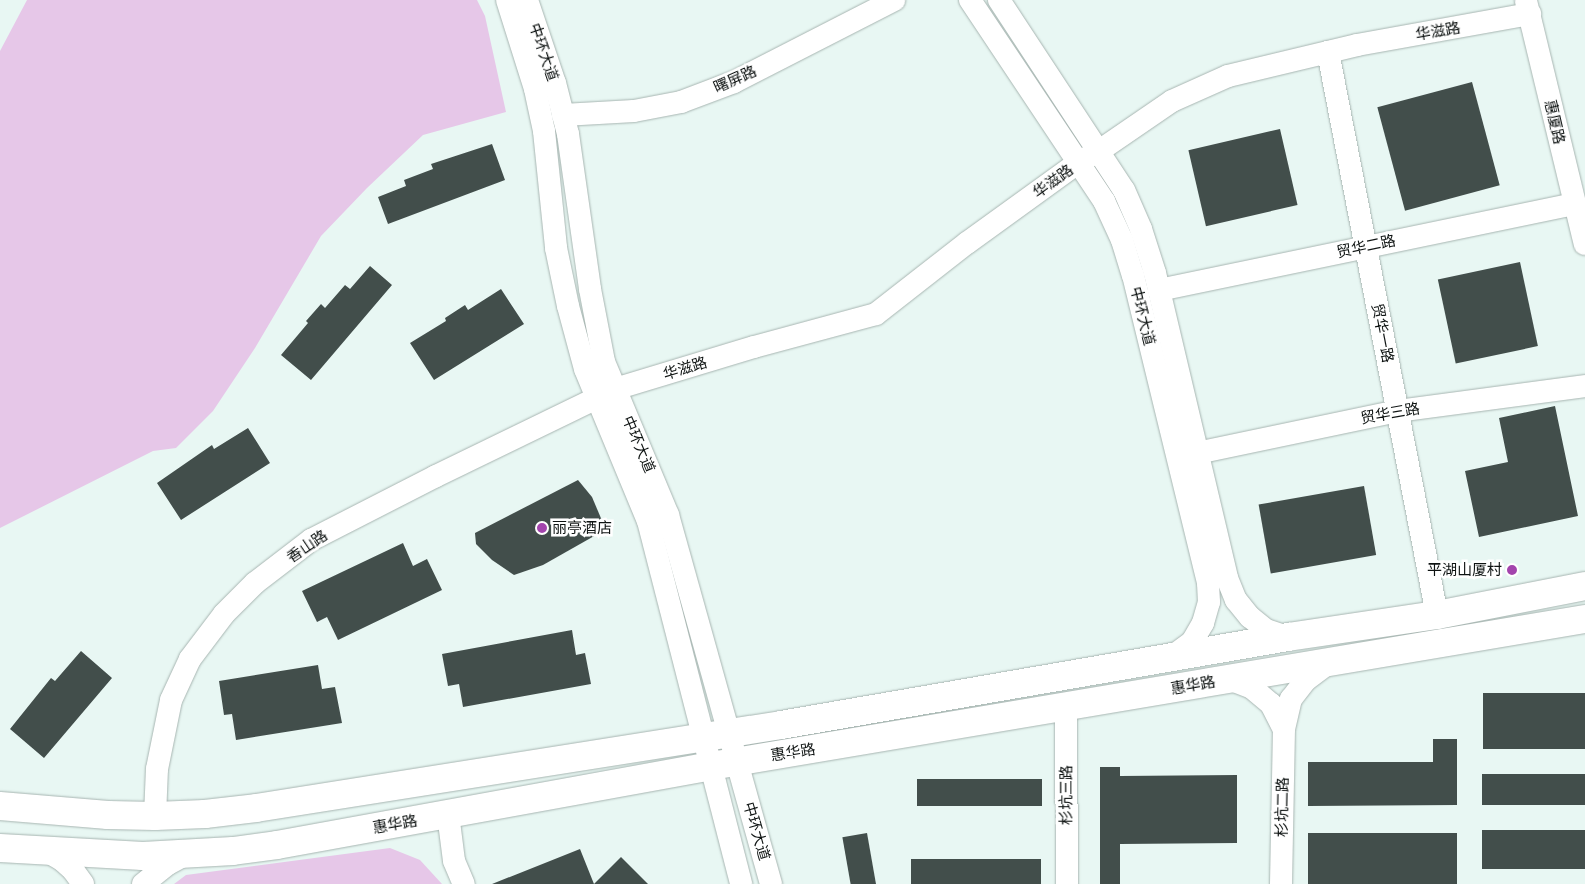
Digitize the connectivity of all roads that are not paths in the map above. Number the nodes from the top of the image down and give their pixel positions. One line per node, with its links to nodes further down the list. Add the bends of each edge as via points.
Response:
1 (508, 0): 16 (street, 中环大道, via 544,131 556,248 568,306 585,369)
2 (527, 0): 8 (street, 中环大道)
3 (894, 0): 8 (street, 曙屏路, via 734,82 681,102 634,111)
4 (970, 0): 10 (street, 中环大道)
5 (999, 0): 9 (street, 中环大道)
6 (1528, 7): 7 (street, 华滋路); 11 (street, 惠厦路)
7 (1328, 52): 9 (street, 华滋路, via 1228,76 1172,101); 13 (street, 贸华一路)
8 (564, 115): 16 (street, 中环大道, via 604,362)
9 (1099, 151): 10 (street, 华滋路); 14 (street, 中环大道, via 1124,190 1141,229)
10 (1079, 162): 16 (street, 华滋路, via 967,242 876,314 754,347); 23 (street, 中环大道, via 1104,201 1122,240 1133,275 1208,583 1209,602 1203,623 1192,642)
11 (1574, 204): 12 (street, 惠厦路); 13 (street, 贸华二路)
12 (1585, 244)
13 (1366, 246): 14 (street, 贸华二路); 17 (street, 贸华一路)
14 (1158, 290): 18 (street, 中环大道)
15 (1585, 386): 17 (street, 贸华三路)
16 (606, 394): 28 (street, 中环大道, via 668,515); 33 (street, 香山路, via 311,540 255,584 224,614 190,659 171,700 157,769)
17 (1398, 411): 18 (street, 贸华三路); 20 (street, 贸华一路)
18 (1197, 453): 22 (street, 中环大道, via 1227,578 1236,600 1266,630)
19 (1585, 586): 20 (main road, 惠华路)
20 (1437, 615): 22 (main road, 惠华路)
21 (1585, 619): 24 (main road, 惠华路)
22 (1288, 637): 23 (main road, 惠华路)
23 (1171, 657): 28 (main road, 惠华路)
24 (1330, 662): 25 (main road, 惠华路); 27 (street, 杉坑二路, via 1306,680 1291,699)
25 (1229, 679): 26 (main road, 惠华路); 27 (street, via 1252,688 1271,704)
26 (1066, 706): 29 (main road, 惠华路); 42 (street, 杉坑三路)
27 (1284, 729): 43 (street, 杉坑二路)
28 (716, 735): 29 (street, 中环大道); 30 (street, 中环大道); 33 (main road, 惠华路, via 256,808)
29 (737, 762): 30 (main road, 惠华路); 41 (street, 中环大道)
30 (710, 766): 32 (main road, 惠华路); 40 (street, 中环大道)
31 (0, 806): 33 (main road, 惠华路)
32 (448, 814): 36 (main road, 惠华路, via 277,844); 39 (street, via 454,861)
33 (155, 816)
34 (0, 848): 35 (main road, 惠华路)
35 (48, 852): 36 (main road, 惠华路, via 133,856); 37 (street, via 74,870)
36 (188, 854): 38 (street, via 168,864)
37 (83, 884)
38 (143, 884)
39 (464, 884)
40 (741, 884)
41 (771, 884)
42 (1067, 884)
43 (1280, 884)

